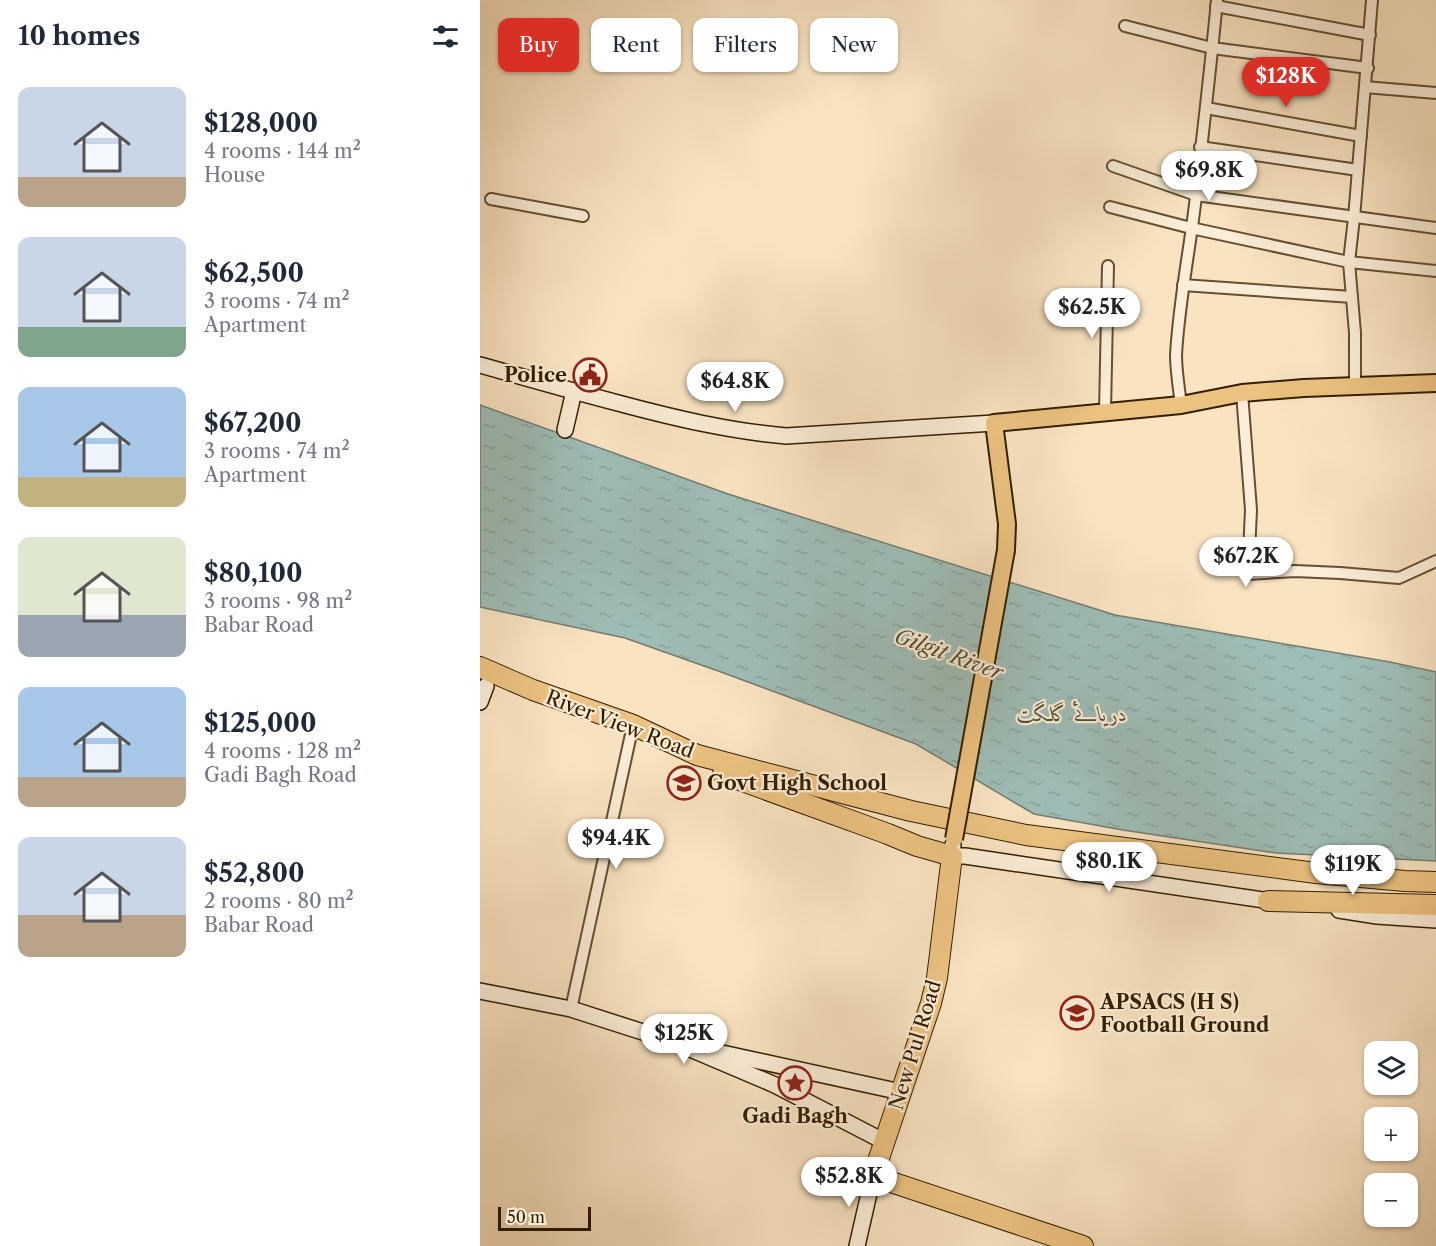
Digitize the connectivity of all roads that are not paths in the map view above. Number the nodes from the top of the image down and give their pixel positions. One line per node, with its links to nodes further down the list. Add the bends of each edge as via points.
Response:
1 (1372, 0): 4 (street)
2 (1217, 3): 4 (street); 5 (street)
3 (1125, 26): 5 (street)
4 (1370, 35): 6 (street)
5 (1212, 48): 6 (street); 9 (street)
6 (1368, 68): 7 (street)
7 (1365, 87): 8 (street); 10 (street)
8 (1436, 93)
9 (1206, 108): 10 (street); 11 (street)
10 (1361, 136): 13 (street)
11 (1200, 147): 13 (street); 14 (street)
12 (1113, 166): 14 (street)
13 (1358, 170): 18 (street)
14 (1196, 195): 18 (street); 19 (street)
15 (491, 199): 17 (street)
16 (1110, 207): 19 (street)
17 (583, 216)
18 (1354, 218): 20 (street); 21 (street)
19 (1191, 228): 21 (street); 24 (street)
20 (1436, 228)
21 (1349, 262): 23 (street); 25 (street)
22 (1108, 266): 32 (street)
23 (1436, 271)
24 (1183, 285): 25 (street); 31 (street, via 1176,357)
25 (1352, 297): 28 (street)
26 (480, 365): 29 (main road)
27 (1436, 383): 28 (main road)
28 (1355, 386): 30 (main road)
29 (574, 392): 33 (main road, via 706,425 786,436); 34 (main road)
30 (1242, 393): 31 (main road); 35 (street, via 1251,510 1248,574 1295,571 1399,578)
31 (1181, 405): 32 (main road)
32 (1105, 411): 33 (main road)
33 (994, 423): 40 (main road, bridge, via 1007,524 1006,550)
34 (565, 430)
35 (1436, 561)
36 (483, 676): 37 (main road); 38 (highway, River View Road)
37 (480, 702)
38 (633, 725): 39 (highway, River View Road); 46 (street)
39 (697, 755): 40 (highway, via 708,767 723,774 917,846); 41 (highway, River View Road, via 911,811 1026,835 1316,873)
40 (953, 848): 42 (main road, via 965,856); 50 (highway, New Pul Road, via 937,978)
41 (1436, 882)
42 (1268, 901): 43 (highway); 44 (main road)
43 (1436, 905)
44 (1436, 920)
45 (480, 991): 46 (main road)
46 (571, 1009): 47 (main road)
47 (674, 1042): 48 (main road); 49 (main road)
48 (782, 1066): 49 (main road); 50 (main road)
49 (775, 1085): 51 (main road)
50 (901, 1092): 51 (highway, New Pul Road)
51 (885, 1142): 52 (highway, New Pul Road)
52 (873, 1176): 53 (main road); 54 (highway)
53 (857, 1246)
54 (1083, 1246)

